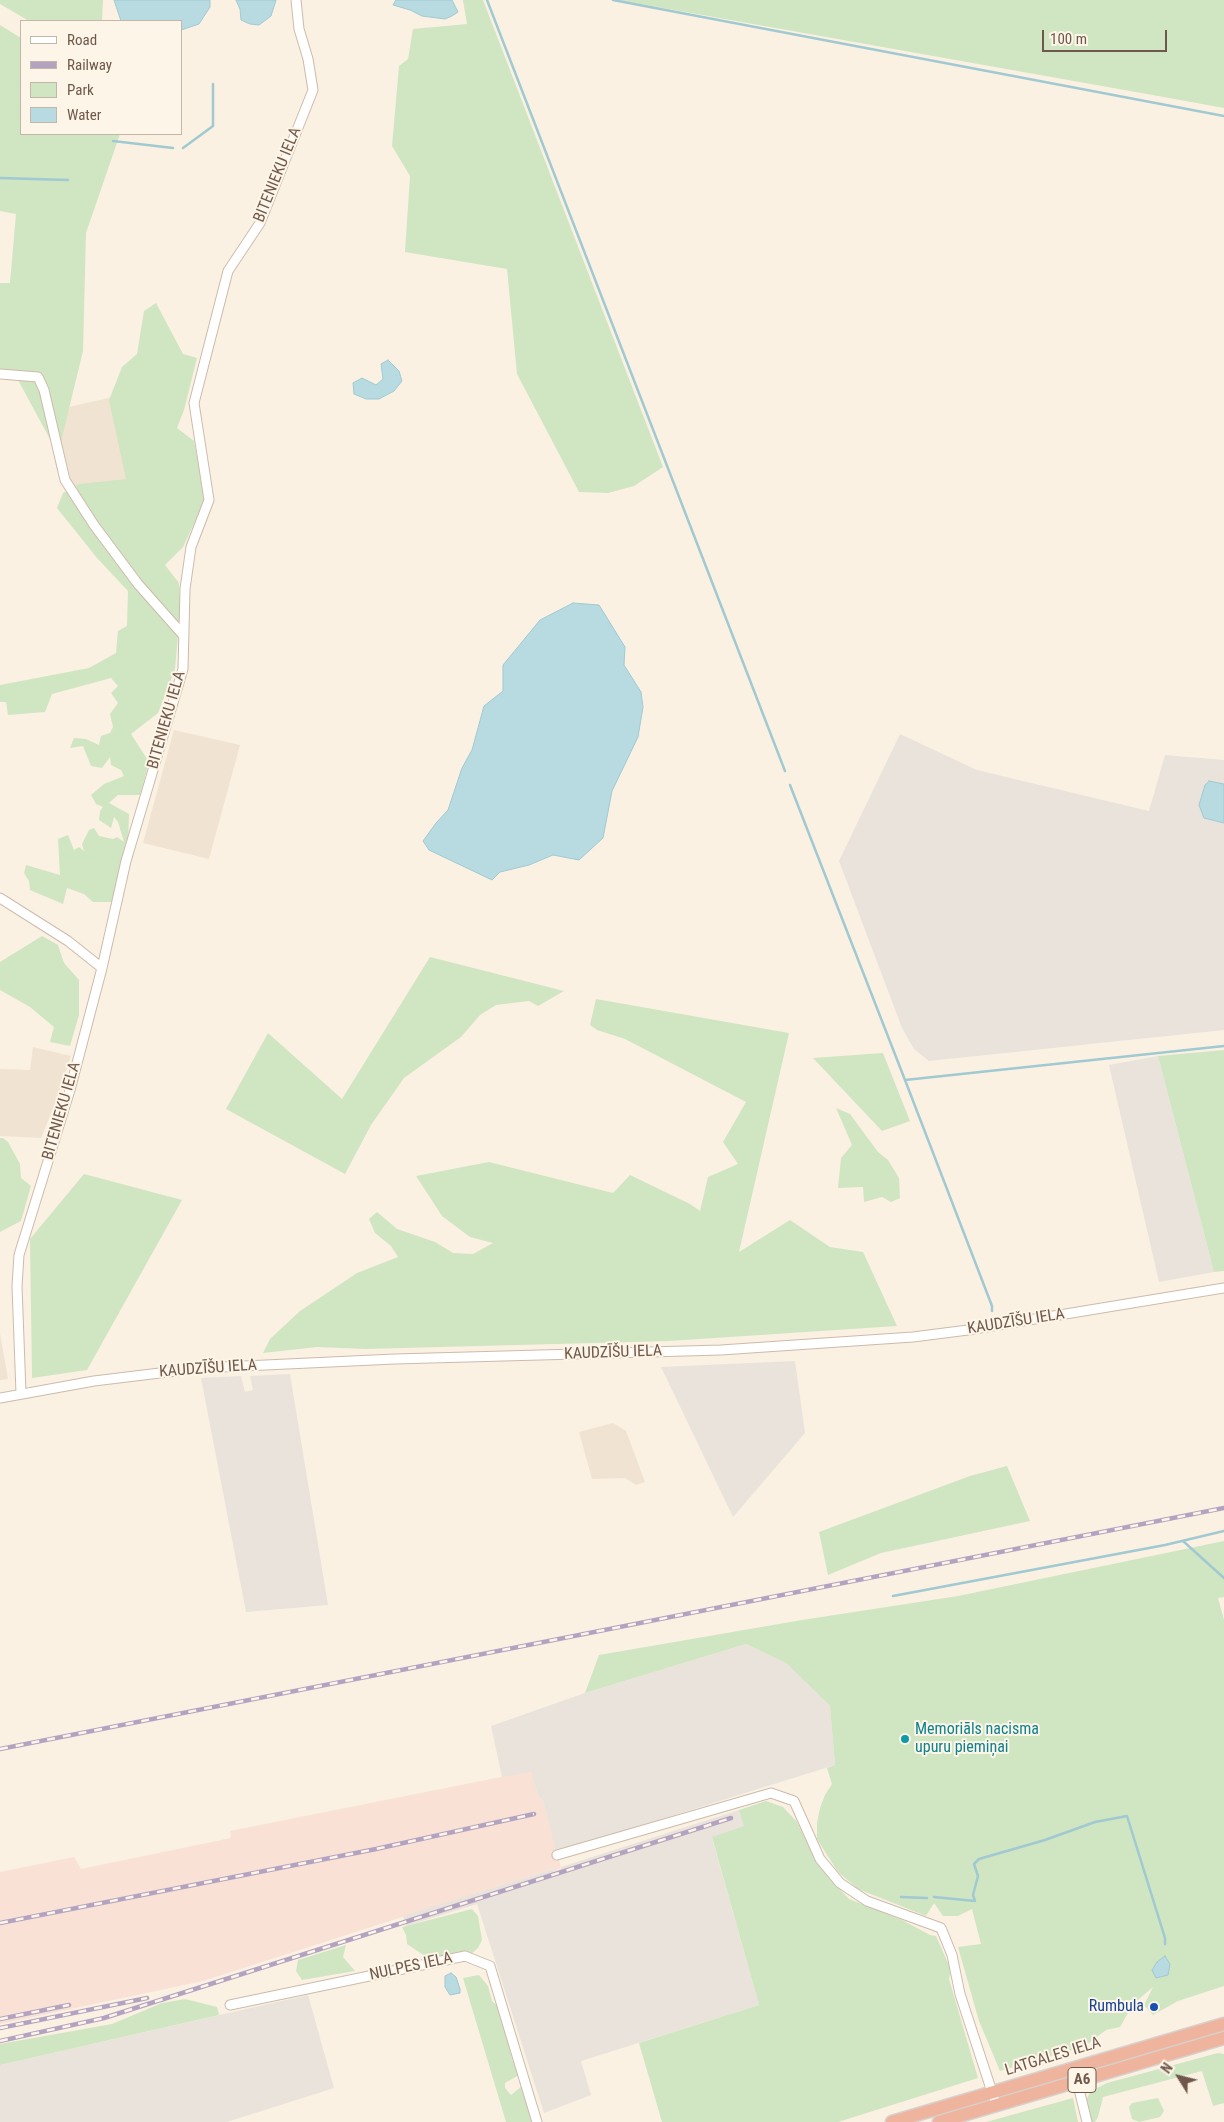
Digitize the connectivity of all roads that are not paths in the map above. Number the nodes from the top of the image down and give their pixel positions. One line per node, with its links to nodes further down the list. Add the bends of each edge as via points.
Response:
1 (296, 0): 3 (street, BITENIEKU IELA, via 299,30 313,90 260,223 228,271 194,403 209,500 191,547 185,589)
2 (0, 374): 3 (street, via 38,377 44,390 65,480 138,584)
3 (184, 636): 5 (street, BITENIEKU IELA, via 183,669 126,861)
4 (0, 898): 5 (street, via 68,941)
5 (102, 968): 7 (street, BITENIEKU IELA, via 70,1090 19,1255)
6 (1224, 1288): 7 (street, KAUDZĪŠU IELA, via 913,1337 721,1350 202,1368)
7 (21, 1393): 8 (street, KAUDZĪŠU IELA)
8 (0, 1398)
9 (557, 1855): 14 (street, via 771,1793 794,1801 820,1859 840,1883 868,1901 941,1928)
10 (230, 2005): 16 (street, NULPES IELA, via 465,1956 490,1966)
11 (1224, 2024): 14 (highway, LATGALES IELA / A6)
12 (1224, 2038): 13 (highway, LATGALES IELA / A6)
13 (1077, 2081): 15 (highway, LATGALES IELA / A6); 19 (street)
14 (992, 2092): 15 (street); 17 (highway, LATGALES IELA / A6)
15 (996, 2105): 18 (highway, LATGALES IELA / A6)
16 (537, 2122)
17 (892, 2122)
18 (939, 2122)
19 (1087, 2122)

